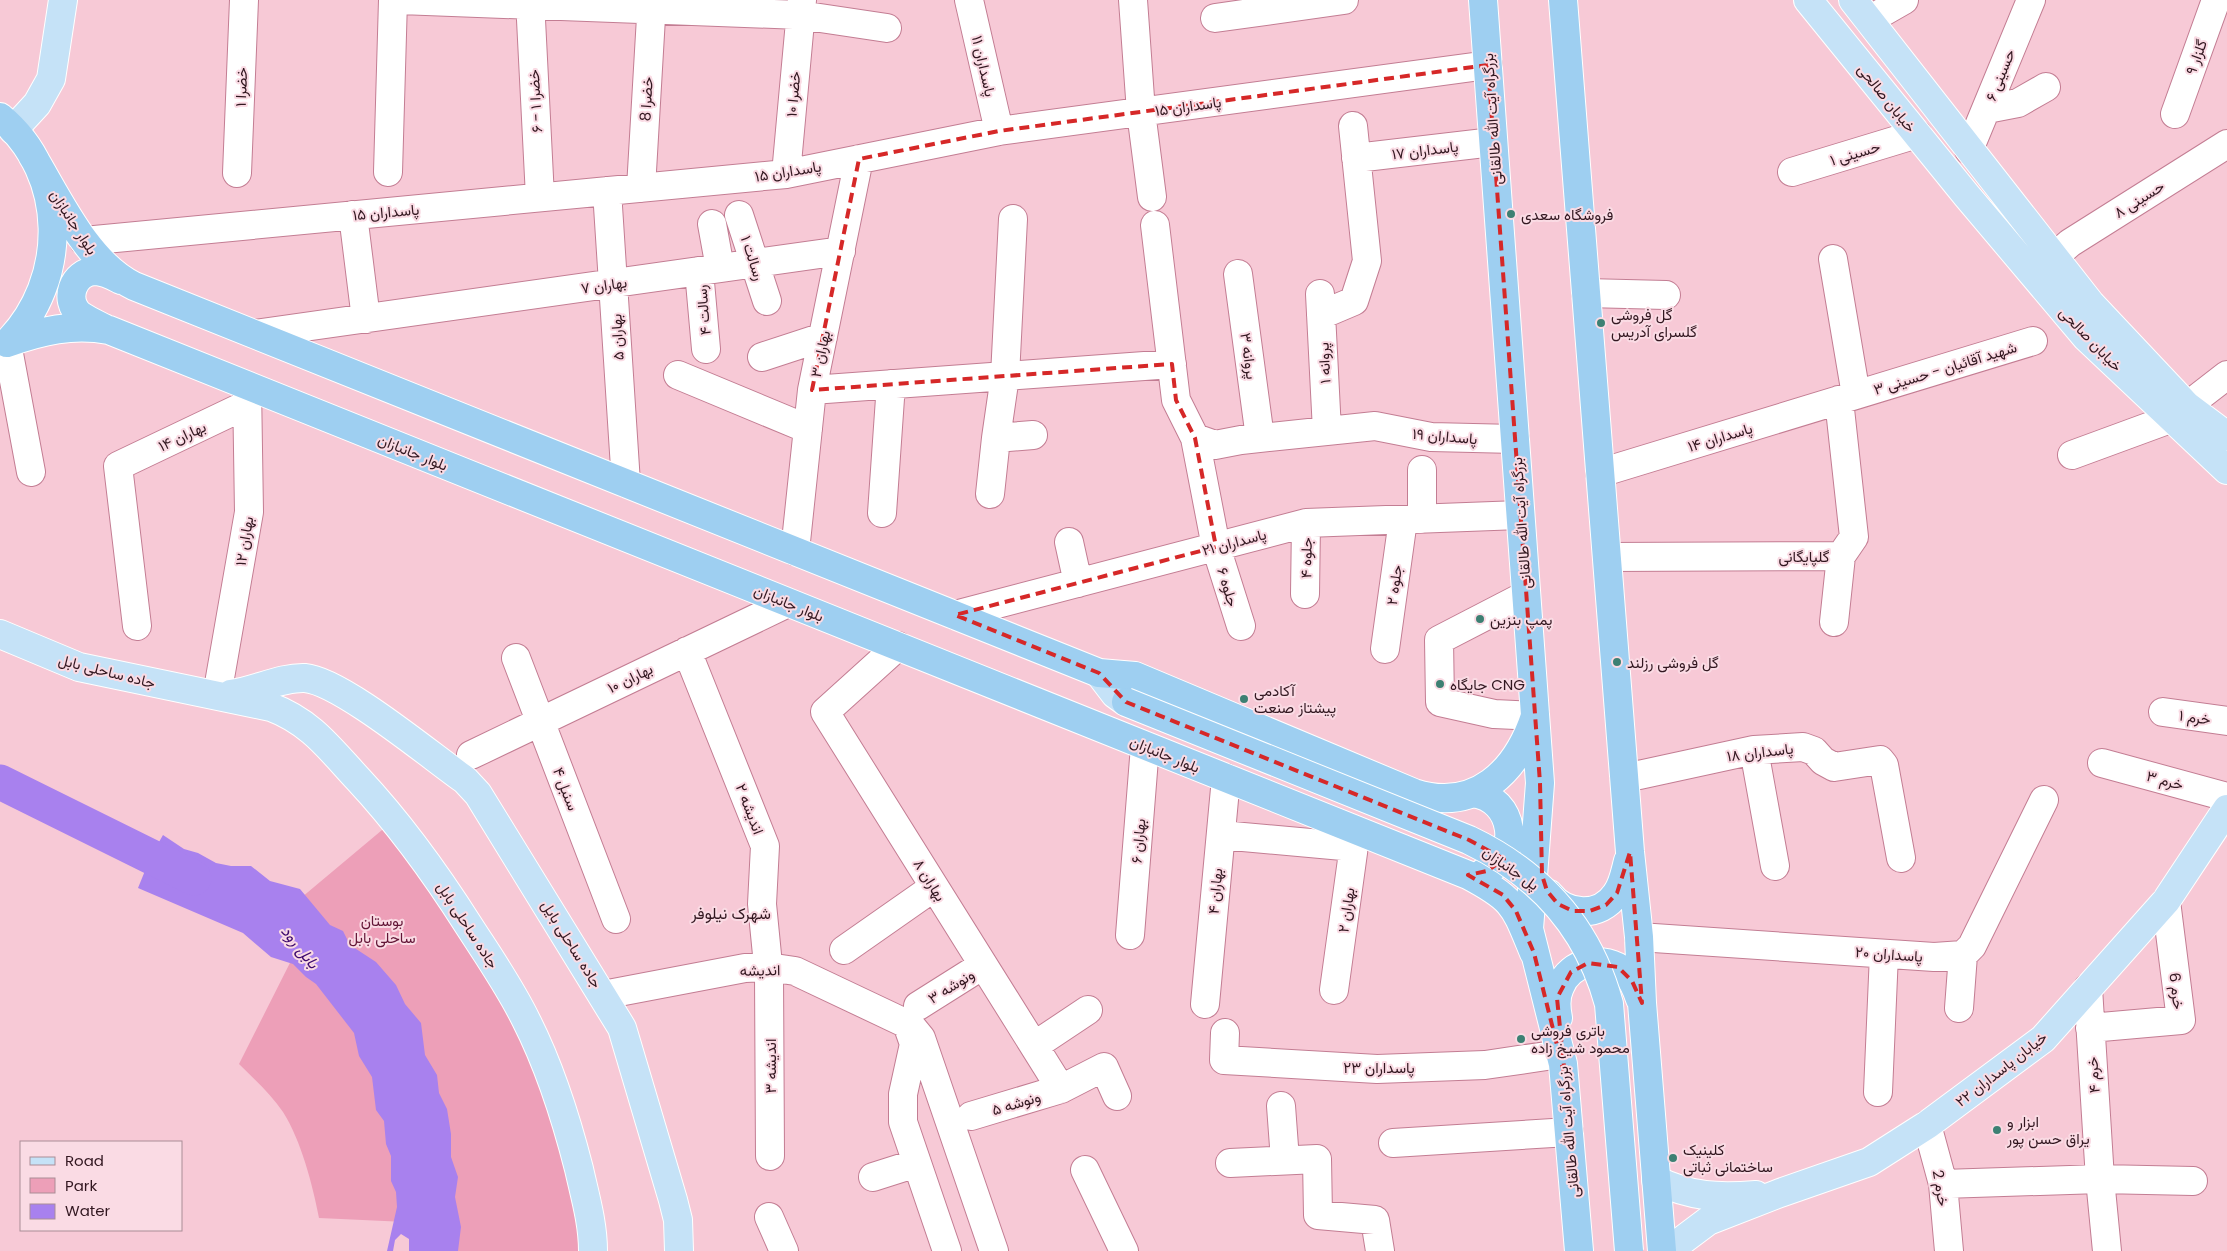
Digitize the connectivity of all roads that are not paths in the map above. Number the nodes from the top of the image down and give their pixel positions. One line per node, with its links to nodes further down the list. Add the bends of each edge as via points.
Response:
1 (63, 0): 26 (main road, via 51,79 37,104)
2 (244, 0): 38 (street, خضرا ۱)
3 (393, 0): 36 (street)
4 (400, 0): 14 (street)
5 (969, 0): 28 (street, پاسداران ١١)
6 (1133, 0): 24 (street)
7 (1344, 0): 16 (street)
8 (1483, 0): 21 (highway, بزرگراه آیت الله طالقانی)
9 (1563, 0): 59 (highway)
10 (1808, 0): 29 (main road, خیابان صالحی)
11 (1904, 0): 18 (street)
12 (2031, 0): 23 (street, حسینی ۶)
13 (2216, 0): 25 (street, گلزار ٩)
14 (530, 3): 15 (street); 43 (street, خضرا ۱ - ۶)
15 (651, 5): 17 (street); 40 (street, خضرا 8)
16 (1264, 5): 19 (street)
17 (801, 8): 20 (street); 39 (street, خضرا ۱۰)
18 (1861, 10): 32 (main road)
19 (1215, 18)
20 (887, 28)
21 (1488, 65): 24 (street, پاسداران ۱۵); 30 (highway, بزرگراه آیت الله طالقانی)
22 (2046, 88): 23 (street, via 2018,103)
23 (1987, 109): 32 (street, حسینی ۶)
24 (1141, 112): 28 (street, پاسداران ۱۵); 44 (street)
25 (2175, 114)
26 (7, 124): 33 (highway)
27 (1353, 126): 34 (street)
28 (999, 131): 35 (street, پاسداران ۱۵)
29 (1917, 134): 37 (street, حسینی ۱); 42 (main road, خیابان صالحی)
30 (1493, 142): 34 (street, پاسداران ۱۷); 86 (highway, بزرگراه آیت الله طالقانی)
31 (2227, 144): 52 (street, حسینی ۸, via 2070,243)
32 (1969, 150): 52 (main road, خيابان صالحی)
33 (32, 154): 50 (highway, بلوار جانبازان); 67 (highway, via 49,197 52,251 48,275 39,297 21,328)
34 (1356, 158): 80 (street, پروانه ۱, via 1367,261 1354,301 1321,305)
35 (858, 159): 39 (street, پاسداران ۱۵); 51 (street, بهاران ۳)
36 (388, 172)
37 (1792, 172)
38 (238, 173)
39 (786, 174): 40 (street, پاسداران ۱۵)
40 (641, 188): 41 (street, پاسداران ۱۵)
41 (607, 191): 43 (street, پاسداران ۱۵); 57 (street, بهاران ۵)
42 (1967, 196): 78 (main road, خيابان صالحی, via 2086,337)
43 (540, 197): 45 (street, پاسداران ۱۵)
44 (1152, 197)
45 (353, 215): 50 (street, پاسداران ۱۵); 62 (street)
46 (739, 215): 54 (street, رسالت ۱)
47 (1013, 219): 73 (street)
48 (712, 224): 55 (street, رسالت ۴)
49 (1155, 225): 70 (street, جلوه ۶)
50 (84, 241): 58 (highway, بلوار جانبازان, via 100,262)
51 (841, 251): 54 (street, بهاران ۷); 65 (street, بهاران ۳)
52 (2053, 258): 78 (main road, خيابان صالحی)
53 (1833, 259): 77 (street, گلپایگانی)
54 (755, 263): 55 (street, بهاران ۷); 61 (street, رسالت ۱)
55 (709, 270): 57 (street, بهاران ۷); 68 (street, رسالت ۴)
56 (1238, 274): 85 (street, پروانه ۳)
57 (614, 283): 62 (street, بهاران ۷); 92 (street, بهاران ۵)
58 (134, 286): 63 (highway, via 101,271 85,273 74,285 72,301 80,315); 64 (highway, بلوار جانبازان)
59 (1586, 293): 60 (street); 91 (highway)
60 (1666, 295)
61 (767, 301)
62 (366, 319): 64 (street, بهاران ۷)
63 (110, 330): 67 (highway, بلوار جانبازان, via 58,328); 76 (highway, بلوار جانبازان)
64 (255, 334): 92 (highway, بلوار جانبازان)
65 (823, 337): 69 (street); 75 (street, بهاران ۳)
66 (2033, 341): 77 (street, شهید آقائیان - حسینی ۳)
67 (3, 346): 90 (street)
68 (706, 349)
69 (762, 357)
70 (1172, 364): 73 (street); 84 (street, جلوه ۶, via 1176,400)
71 (678, 375): 79 (street)
72 (2227, 375): 78 (street)
73 (1005, 376): 74 (street); 83 (street)
74 (891, 384): 75 (street); 94 (street)
75 (812, 390): 79 (street, بهاران ۳)
76 (247, 396): 106 (highway, بلوار جانبازان); 109 (street, بهاران ۱۴, via 118,466); 117 (street, بهاران ۱۲, via 249,512)
77 (1848, 398): 91 (street, پاسداران ۱۴); 101 (street, گلپایگانی, via 1854,536)
78 (2179, 412): 82 (main road, خيابان صالحی); 87 (street); 89 (main road, خيابان صالحی)
79 (808, 429): 100 (street, بهاران ۳)
80 (1327, 431): 85 (street, پاسداران ۱۹); 86 (street, پاسداران ۱۹, via 1375,426 1431,437)
81 (1033, 435): 83 (street)
82 (2227, 436)
83 (996, 438): 93 (street)
84 (1195, 438): 85 (street, پاسداران ۱۹, via 1215,445); 99 (street, جلوه ۶)
85 (1260, 438)
86 (1515, 439): 95 (highway, بزرگراه آیت الله طالقانی)
87 (2072, 456)
88 (1422, 470): 96 (street, جلوه ۲)
89 (2227, 470)
90 (31, 472)
91 (1600, 473): 102 (highway)
92 (626, 483): 100 (highway, بلوار جانبازان)
93 (990, 494)
94 (882, 513)
95 (1520, 515): 96 (street, پاسداران ۲۱); 105 (highway, بزرگراه آیت الله طالقانی)
96 (1412, 519): 97 (street, پاسداران ۲۱); 113 (street, جلوه ۲)
97 (1306, 523): 99 (street, پاسداران ۲۱); 104 (street, جلوه ۴)
98 (1069, 542): 103 (street)
99 (1216, 547): 103 (street, پاسداران ۲۱); 110 (street, جلوه ۶)
100 (795, 551): 107 (highway, بلوار جانبازان)
101 (1841, 556): 102 (street, گلپایگانی); 108 (street)
102 (1607, 557): 128 (highway)
103 (1078, 583): 107 (street, پاسداران ۲۱)
104 (1305, 594)
105 (1526, 595): 121 (highway, بزرگراه آیت الله طالقانی); 121 (street, via 1439,640 1440,702 1494,714)
106 (788, 603): 112 (highway, بلوار جانبازان); 114 (street, بهاران ۱۰)
107 (955, 615): 116 (highway, بلوار جانبازان)
108 (1834, 622)
109 (137, 626)
110 (1241, 626)
111 (0, 634): 117 (main road, جاده ساحلی بابل, via 79,667)
112 (898, 646): 124 (highway, بلوار جانبازان); 141 (street, بهاران ۸, via 825,712)
113 (1385, 650)
114 (687, 651): 122 (street, بهاران ۱۰); 151 (street, اندیشه ۲, via 765,846 762,904)
115 (516, 658): 122 (street, سنبل ۴)
116 (1099, 673): 119 (main road, via 1115,694); 130 (highway, بلوار جانبازان, via 1135,676 1422,796 1448,798)
117 (217, 695): 118 (main road, جاده ساحلی بابل, via 304,678 327,684); 185 (main road, جاده ساحلی بابل, via 272,707 301,721 379,801 443,885 511,991 545,1063 572,1143 589,1212)
118 (357, 702): 154 (main road, جاده ساحلی بایل, via 465,780 478,794)
119 (1126, 702): 193 (highway, پل جانبازان, bridge, via 1469,840 1528,877 1562,910 1591,954 1609,1004)
120 (2163, 712): 123 (street, خرم ۱)
121 (1535, 716): 130 (highway, بلوار جانبازان, via 1525,744 1505,770); 131 (highway, بزرگراه آیت الله طالقانی)
122 (540, 721): 126 (street, بهاران ۱۰); 143 (street, سنبل ۴)
123 (2227, 721)
124 (1145, 746): 129 (highway, بلوار جانبازان); 144 (street, بهاران ۶)
125 (1754, 750): 128 (street, پاسداران ۱۸, via 1639,775); 138 (street, پاسداران ۱۸, via 1803,747 1834,766 1880,760 1884,765); 139 (street)
126 (471, 755)
127 (2102, 763): 132 (street, خرم ۳)
128 (1624, 774): 137 (highway)
129 (1226, 778): 135 (street, بهاران ۴); 136 (highway, بلوار جانبازان)
130 (1474, 793): 140 (highway, via 1487,797 1502,810 1510,839 1496,865)
131 (1540, 795): 137 (highway, via 1542,875 1547,891 1558,904 1582,912 1606,905 1621,885); 147 (highway, بزرگراه آیت الله طالقانی, via 1529,929)
132 (2227, 797)
133 (2044, 800): 149 (street, via 1972,946)
134 (2227, 809): 142 (main road, خیابان پاسداران ۲۲)
135 (1220, 835): 136 (street); 156 (street, بهاران ۴)
136 (1355, 839): 140 (highway, بلوار جانبازان); 153 (street, بهاران ۲)
137 (1630, 852): 145 (highway)
138 (1901, 858)
139 (1775, 866)
140 (1468, 875): 147 (highway, بلوار جانبازان, via 1511,902)
141 (934, 887): 146 (street); 150 (street, بهاران ۸)
142 (2166, 901): 152 (main road, خیابان پاسداران ۲۲); 160 (street, خرم 6, via 2181,1020)
143 (616, 919)
144 (1130, 935)
145 (1639, 937): 148 (street, پاسداران ۲۰); 155 (highway)
146 (844, 950)
147 (1534, 953): 164 (highway, بزرگراه آیت الله طالقانی)
148 (1884, 954): 149 (street, پاسداران ۲۰); 166 (street)
149 (1963, 956): 157 (street)
150 (983, 965): 159 (street, ونوشه ۳); 162 (street, بهاران ۸)
151 (769, 971): 154 (street, اندیشه, via 745,968); 159 (street, اندیشه, via 794,971); 173 (street, اندیشه ۳)
152 (2088, 988): 160 (street, خرم ۴); 170 (main road, خیابان پاسداران ۲۲, via 2043,1039)
153 (1334, 990)
154 (603, 995): 186 (main road, جاده ساحلی بایل, via 628,1043 674,1200)
155 (1642, 1003): 164 (highway, via 1632,981 1609,963 1588,963 1571,972 1564,979 1556,998); 180 (highway)
156 (1205, 1004)
157 (1959, 1008)
158 (1088, 1010): 162 (street)
159 (913, 1015): 163 (street, via 914,1044)
160 (2090, 1028): 179 (street, خرم ۴)
161 (1225, 1033): 164 (street, پاسداران ۲۳, via 1224,1060 1233,1061 1377,1069)
162 (1034, 1046): 165 (street, بهاران ۸)
163 (918, 1054): 175 (street, via 902,1094 902,1113); 189 (street)
164 (1563, 1066): 171 (highway, بزرگراه آیت الله طالقانی)
165 (1061, 1089): 167 (street, via 1104,1067); 169 (street, ونوشه ۵)
166 (1878, 1092)
167 (1117, 1096)
168 (1281, 1106): 174 (street)
169 (971, 1116)
170 (1927, 1125): 182 (street, خرم 2); 183 (main road, خیابان پاسداران ۲۲, via 1869,1162)
171 (1569, 1132): 172 (street); 192 (highway, بزرگراه آیت الله طالقانی)
172 (1393, 1143)
173 (770, 1156)
174 (1285, 1160): 176 (street); 191 (street, via 1317,1159 1318,1215 1375,1220)
175 (917, 1163): 178 (street); 188 (street)
176 (1230, 1163)
177 (1085, 1170): 190 (street)
178 (872, 1177)
179 (2100, 1179): 181 (street); 182 (street); 197 (street, خرم ۴)
180 (1656, 1180): 183 (main road, خیابان پاسداران ۲۲, via 1676,1190 1720,1198); 194 (highway)
181 (2193, 1181)
182 (1943, 1184): 196 (street, خرم 2)
183 (1780, 1192): 195 (main road, خیابان پاسداران ۲۲, via 1708,1222 1680,1242)
184 (769, 1217): 187 (street)
185 (593, 1251)
186 (679, 1251)
187 (784, 1251)
188 (947, 1251)
189 (994, 1251)
190 (1124, 1251)
191 (1380, 1251)
192 (1579, 1251)
193 (1628, 1251)
194 (1662, 1251)
195 (1676, 1251)
196 (1949, 1251)
197 (2107, 1251)

